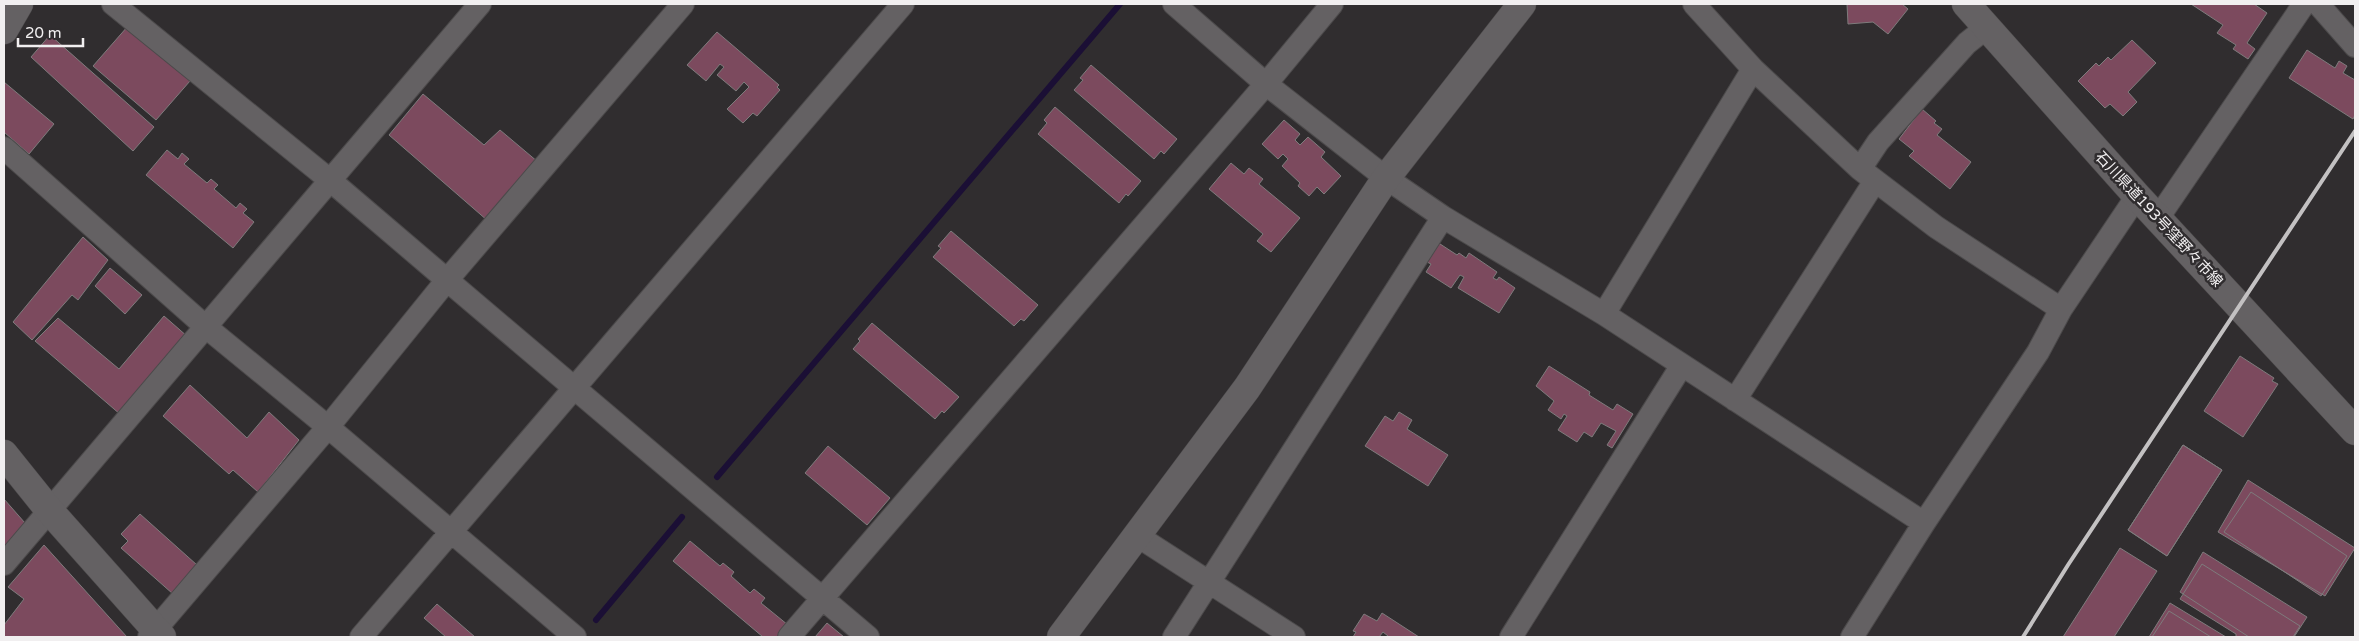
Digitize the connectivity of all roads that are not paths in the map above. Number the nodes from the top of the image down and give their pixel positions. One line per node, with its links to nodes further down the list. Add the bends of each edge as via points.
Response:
1 (19, 4): 13 (street)
2 (113, 4): 20 (street)
3 (480, 4): 20 (street)
4 (683, 4): 24 (street)
5 (903, 4): 29 (street)
6 (1174, 4): 16 (street)
7 (1332, 4): 16 (street)
8 (1522, 4): 19 (street)
9 (1694, 4): 15 (street)
10 (2304, 4): 23 (street)
11 (2318, 4): 14 (street)
12 (1978, 12): 18 (street, via 1967,43 1878,142); 21 (street, 石川県道193号窪野々市線)
13 (4, 30)
14 (2355, 46)
15 (1753, 69): 18 (street); 26 (street)
16 (1266, 84): 19 (street); 40 (street)
17 (4, 148): 27 (street)
18 (1868, 175): 25 (street, via 1936,227); 30 (street)
19 (1386, 178): 22 (street); 37 (street, via 1247,388)
20 (332, 181): 24 (street); 27 (street)
21 (2137, 196): 23 (street, 石川県道193号窪野々市線); 25 (street)
22 (1443, 218): 26 (street); 39 (street)
23 (2158, 218): 32 (street, 石川県道193号窪野々市線)
24 (447, 280): 29 (street); 31 (street)
25 (2061, 309): 35 (street, via 2038,352)
26 (1604, 314): 28 (street)
27 (206, 327): 31 (street); 34 (street)
28 (1682, 366): 30 (street); 49 (street)
29 (573, 389): 36 (street); 40 (street)
30 (1735, 400): 35 (street)
31 (328, 427): 36 (street); 41 (street)
32 (2355, 431)
33 (4, 454): 34 (street)
34 (49, 510): 38 (street); 41 (street)
35 (1924, 523): 50 (street)
36 (451, 532): 42 (street); 43 (street)
37 (1136, 535): 39 (street); 46 (street)
38 (4, 564)
39 (1209, 583): 47 (street); 48 (street)
40 (822, 598): 44 (street); 45 (street)
41 (155, 635)
42 (361, 637)
43 (575, 637)
44 (789, 637)
45 (868, 637)
46 (1061, 637)
47 (1174, 637)
48 (1294, 637)
49 (1511, 637)
50 (1852, 637)

